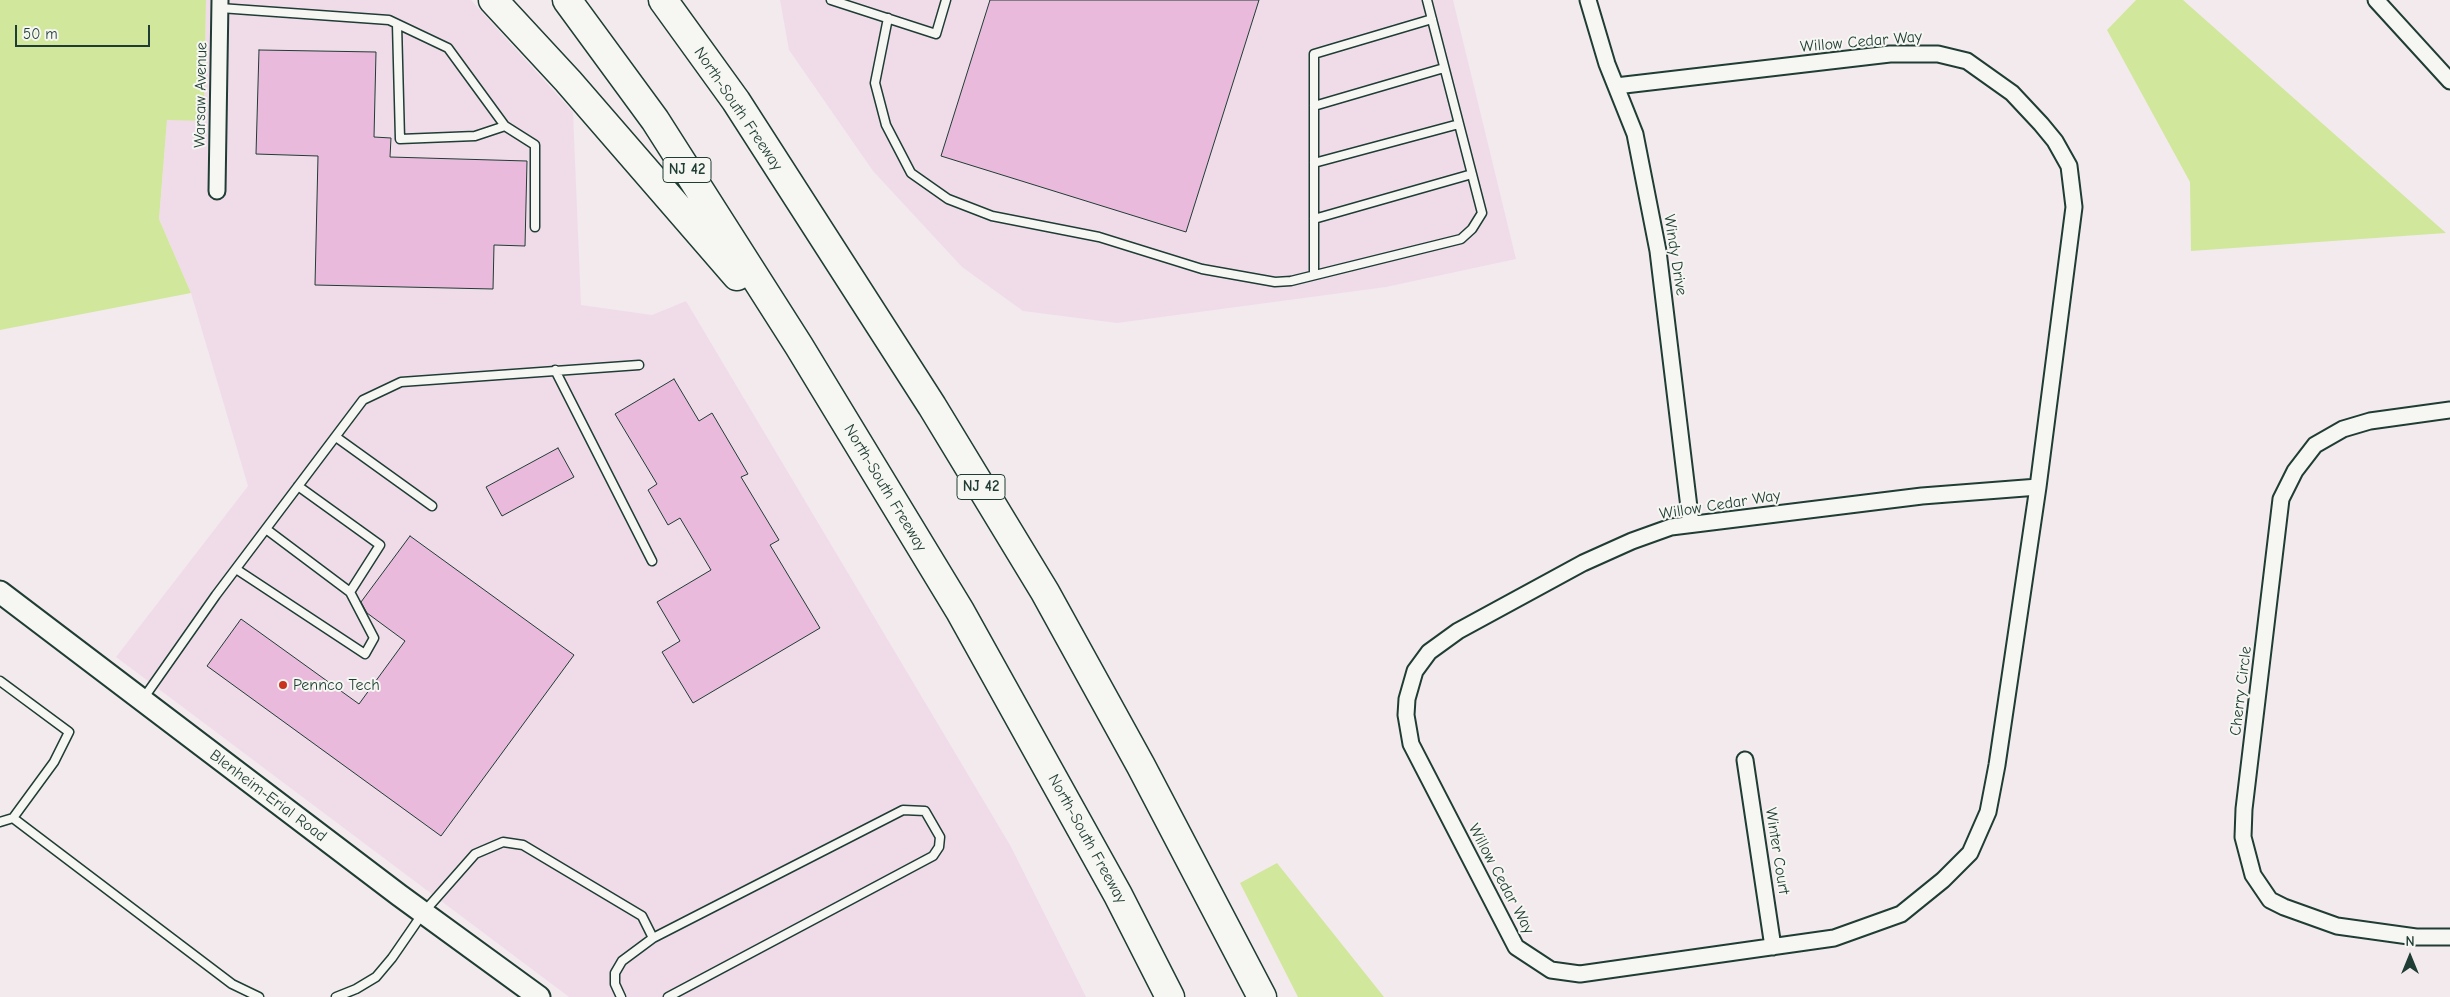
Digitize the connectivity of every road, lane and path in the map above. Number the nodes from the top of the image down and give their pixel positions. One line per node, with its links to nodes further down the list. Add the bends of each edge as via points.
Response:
1 (493, 0): 25 (highway, via 568,81)
2 (567, 0): 25 (highway, North-South Freeway / NJ 42, via 655,120)
3 (663, 0): 54 (highway, North-South Freeway / NJ 42, via 736,101 932,406 1045,592)
4 (831, 0): 10 (lane)
5 (946, 0): 10 (lane, via 936,34)
6 (1427, 0): 11 (lane)
7 (1588, 0): 15 (street, Windy Drive)
8 (2376, 0): 14 (street)
9 (220, 4): 12 (lane, via 389,20); 21 (street, Warsaw Avenue)
10 (888, 18): 24 (lane, via 874,83 886,125 912,173 948,199 992,216 1099,237 1202,270 1275,282)
11 (1432, 19): 13 (lane); 16 (lane, via 1314,54)
12 (398, 24): 18 (lane, via 448,48); 18 (lane, via 400,139 475,136)
13 (1444, 68): 16 (lane); 17 (lane)
14 (2450, 81)
15 (1616, 86): 31 (street, Willow Cedar Way, via 1890,54 1938,54 1967,62 2012,93 2055,141 2069,166 2074,207); 33 (street, Windy Drive, via 1635,134 1658,251)
16 (1314, 106): 19 (lane)
17 (1459, 124): 19 (lane); 20 (lane)
18 (505, 126): 23 (lane, via 535,145)
19 (1314, 163): 22 (lane)
20 (1472, 174): 22 (lane); 24 (lane, via 1482,212 1472,229 1461,239)
21 (217, 191)
22 (1314, 219): 24 (lane)
23 (535, 227)
24 (1314, 275)
25 (799, 346): 53 (highway, North-South Freeway / NJ 42, via 960,611 1118,895)
26 (638, 365): 27 (lane)
27 (555, 370): 29 (lane, via 401,382 363,400); 35 (lane)
28 (2450, 410): 45 (street, Cherry Circle, via 2370,421 2343,429 2315,445 2281,499 2243,837 2253,874 2270,900 2284,907 2337,926 2416,937)
29 (336, 437): 30 (lane); 32 (lane)
30 (298, 486): 34 (lane); 38 (lane, via 380,546)
31 (2038, 487): 33 (street, Willow Cedar Way, via 1922,496); 47 (street, Willow Cedar Way, via 1997,764 1988,812 1970,853 1944,880 1901,914 1834,938)
32 (432, 506)
33 (1691, 524): 47 (street, Willow Cedar Way, via 1671,527 1632,541 1583,563 1428,652 1415,671 1407,699 1411,744 1516,947 1552,970 1580,974)
34 (266, 529): 36 (lane); 38 (lane)
35 (652, 561)
36 (236, 568): 38 (lane, via 365,654 374,638); 40 (lane)
37 (0, 592): 40 (main road, Blenheim-Erial Road)
38 (350, 592)
39 (0, 681): 42 (lane, via 69,732 54,762)
40 (142, 701): 44 (main road, Blenheim-Erial Road)
41 (1745, 760): 47 (street, Winter Court)
42 (13, 818): 43 (lane); 48 (lane, via 232,984)
43 (0, 822)
44 (423, 913): 46 (lane, via 475,854 503,842 523,846 642,916); 49 (lane, via 376,977); 50 (main road, Blenheim-Erial Road)
45 (2450, 937)
46 (653, 938): 51 (lane, via 622,961 614,973 614,984); 52 (lane, via 903,810 925,811 940,837 939,847 933,856)
47 (1773, 947)
48 (259, 997)
49 (336, 997)
50 (539, 997)
51 (621, 997)
52 (668, 997)
53 (1170, 997)
54 (1262, 997)

